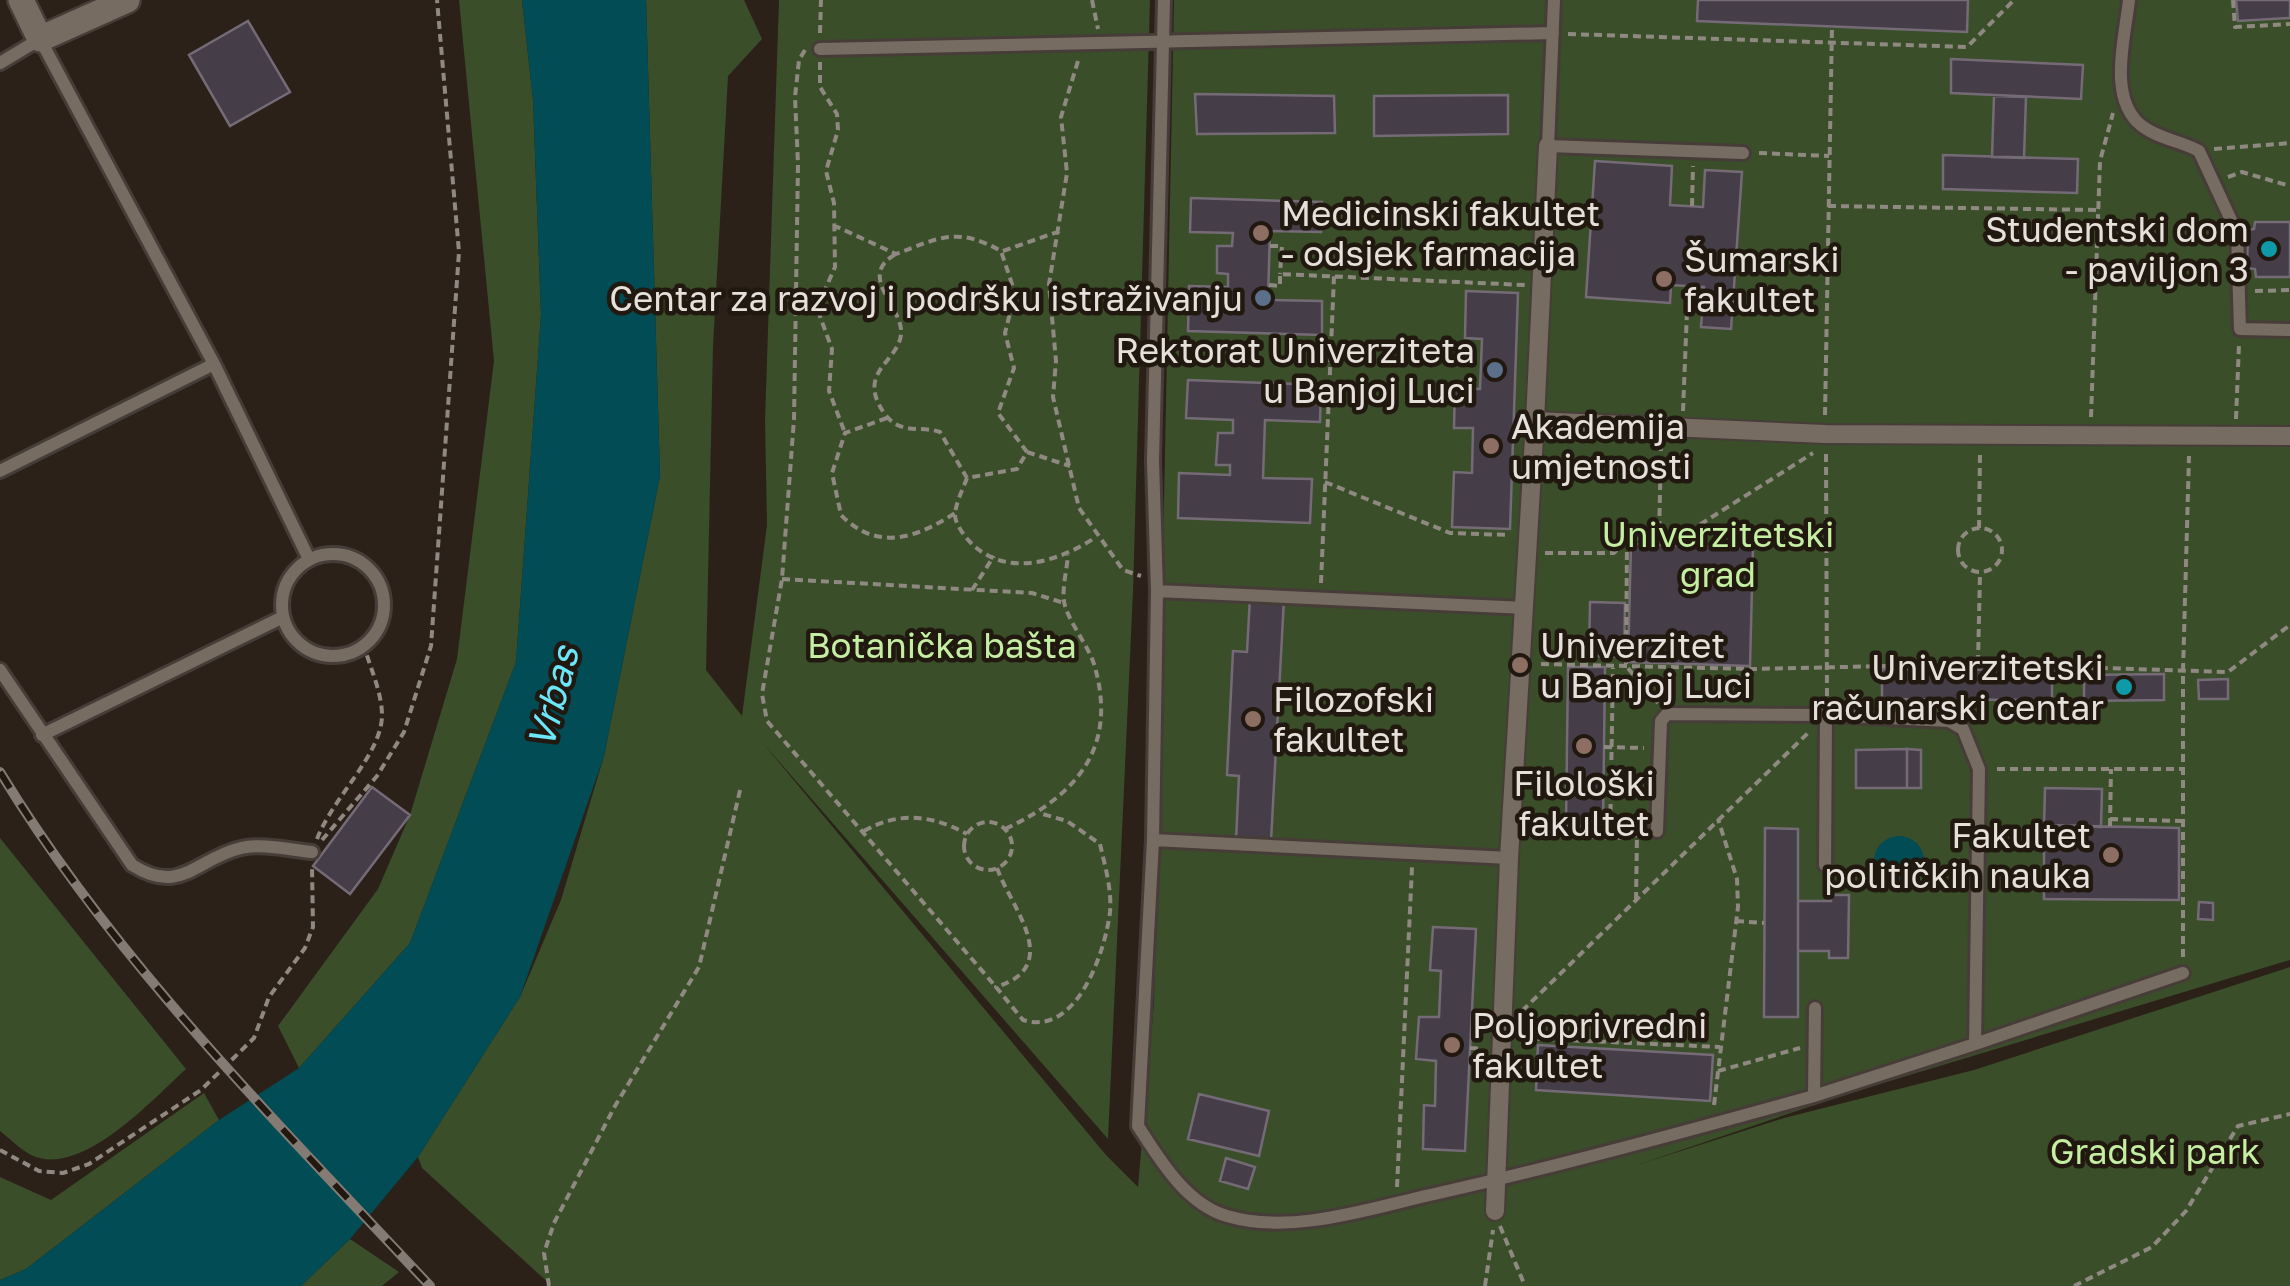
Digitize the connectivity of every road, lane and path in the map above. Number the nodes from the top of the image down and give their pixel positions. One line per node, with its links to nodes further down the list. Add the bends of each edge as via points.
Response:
1 (21, 0): 13 (street)
2 (126, 0): 13 (street)
3 (437, 0): 112 (path, via 458,252 432,646 404,732 377,776)
4 (1092, 0): 15 (path)
5 (1164, 0): 14 (lane)
6 (1554, 0): 12 (lane)
7 (2014, 0): 16 (path, via 1967,47)
8 (2129, 0): 19 (lane)
9 (2233, 0): 10 (path, via 2235,27)
10 (2290, 24)
11 (1832, 26): 16 (path)
12 (1553, 33): 14 (lane); 16 (path); 22 (lane)
13 (40, 38): 18 (lane); 46 (lane)
14 (1163, 44): 15 (lane); 74 (lane, via 1152,462)
15 (1098, 45): 17 (lane); 33 (path, via 1082,50 1060,117 1066,173)
16 (1832, 45): 26 (path)
17 (820, 48): 73 (path, via 804,51 799,60 795,98 794,419)
18 (0, 63)
19 (2121, 95): 24 (lane, via 2141,126); 31 (path, via 2100,161)
20 (838, 114): 32 (path, via 826,171)
21 (2290, 143): 24 (path)
22 (1548, 146): 23 (lane); 40 (street)
23 (1694, 151): 25 (lane); 29 (path)
24 (2199, 151): 28 (lane)
25 (1743, 153): 26 (path)
26 (1830, 156): 30 (path)
27 (2290, 186): 28 (path, via 2242,172)
28 (2218, 187): 43 (lane, via 2237,234)
29 (1692, 206)
30 (1828, 206): 31 (path); 52 (path)
31 (2098, 210): 57 (path)
32 (833, 225): 36 (path); 51 (path, via 835,267 818,308 832,349 828,391)
33 (1060, 232): 35 (path); 59 (path, via 1049,318 1053,396)
34 (1270, 246): 37 (path, via 1282,246)
35 (1000, 251): 36 (path, via 948,236); 58 (path, via 1014,284 1005,340 1014,368 998,412)
36 (896, 254): 47 (path, via 880,279 902,333 876,375 876,396)
37 (1280, 274): 38 (path); 39 (path, via 1280,286)
38 (1334, 276): 40 (path); 62 (path)
39 (1269, 285)
40 (1544, 286): 48 (street)
41 (1688, 286): 50 (path)
42 (2290, 290): 43 (path)
43 (2240, 292): 44 (lane)
44 (2240, 329): 45 (lane); 55 (path)
45 (2290, 330)
46 (214, 364): 60 (lane); 71 (lane)
47 (888, 418): 51 (path); 61 (path, via 916,432 940,432)
48 (1535, 422): 49 (street); 68 (street)
49 (1662, 429): 50 (street); 67 (path)
50 (1682, 430): 52 (street)
51 (845, 433): 63 (path, via 832,473 841,516 856,528 905,539)
52 (1825, 434): 53 (street)
53 (1980, 436): 57 (street); 64 (path)
54 (2190, 436): 55 (street); 57 (street); 88 (path)
55 (2236, 436): 56 (street)
56 (2290, 436)
57 (2090, 437)
58 (1027, 452): 59 (path); 61 (path, via 1017,469)
59 (1070, 466): 65 (path, via 1079,508)
60 (0, 471)
61 (967, 478): 63 (path)
62 (1325, 482): 68 (path, via 1450,533); 76 (path)
63 (955, 512): 70 (path, via 968,540)
64 (1980, 528): 72 (path, via 1994,533 2002,552 1998,564); 72 (path, via 1960,539 1958,554 1965,567)
65 (1096, 537): 69 (path); 74 (path, via 1122,570)
66 (1627, 539): 67 (path); 68 (path, via 1614,553); 86 (path)
67 (1659, 540): 84 (path, via 1674,541 1826,445)
68 (1529, 544): 78 (street)
69 (1068, 555): 70 (path, via 1032,564); 77 (path)
70 (994, 556): 75 (path)
71 (310, 560): 79 (lane, via 286,584); 81 (lane, via 343,555 372,571 383,618)
72 (1980, 572): 83 (path)
73 (782, 579): 75 (path); 106 (path, via 762,694 766,721)
74 (1156, 586): 76 (lane); 111 (lane)
75 (972, 590): 77 (path, via 1032,593)
76 (1320, 598): 78 (lane)
77 (1064, 603): 99 (path, via 1094,664 1098,728 1073,786)
78 (1526, 608): 82 (street)
79 (283, 617): 81 (lane, via 301,645 316,653 333,656); 91 (lane)
80 (2290, 625): 88 (path, via 2228,672)
81 (364, 646): 112 (path, via 382,710 380,737 328,810)
82 (1522, 663): 85 (path); 108 (street)
83 (1978, 664): 84 (path); 88 (path)
84 (1828, 665): 86 (path); 90 (path)
85 (1613, 666): 86 (path); 93 (path)
86 (1626, 666): 89 (path)
87 (0, 670): 91 (lane)
88 (2182, 671): 97 (path)
89 (1667, 714): 90 (lane); 94 (lane, via 1660,721)
90 (1826, 715): 95 (lane, via 1949,721 1963,729); 100 (path); 115 (lane)
91 (42, 735): 112 (lane, via 132,865 152,878 176,878 242,847)
92 (1604, 747): 93 (path)
93 (1612, 747): 94 (path); 110 (path)
94 (1660, 748): 105 (lane)
95 (1979, 768): 96 (path); 125 (lane)
96 (2111, 768): 97 (path); 101 (path)
97 (2182, 769): 102 (path)
98 (741, 786): 135 (path, via 699,967 554,1223 544,1253)
99 (1039, 814): 104 (path); 121 (path, via 1067,821 1100,844 1108,877 1107,926 1094,975 1072,1004 1044,1022 1022,1020)
100 (1718, 819): 117 (path); 118 (path, via 1737,879)
101 (2110, 819): 102 (path); 103 (path)
102 (2182, 821): 120 (path)
103 (2110, 826)
104 (1005, 829): 107 (path, via 983,822); 116 (path, via 1011,852)
105 (1657, 831): 109 (path)
106 (863, 832): 107 (path, via 904,816); 121 (path)
107 (968, 834): 116 (path, via 969,861)
108 (1510, 835): 110 (path); 114 (street)
109 (1637, 835): 110 (path); 117 (path)
110 (1610, 838)
111 (1153, 840): 113 (lane); 133 (lane, via 1138,1126 1156,1154 1192,1196 1227,1216 1265,1222 1324,1218)
112 (312, 852): 131 (path, via 313,927 305,948 268,997 254,1038 201,1090 88,1164 63,1173 39,1170)
113 (1412, 852): 114 (lane); 133 (path)
114 (1509, 858): 123 (street)
115 (1825, 864)
116 (997, 868): 121 (path, via 1028,925 1031,950 1009,984)
117 (1636, 900): 123 (path)
118 (1736, 921): 119 (path); 126 (path)
119 (1764, 923)
120 (2182, 974): 125 (lane)
121 (996, 988)
122 (1815, 1008): 124 (lane)
123 (1504, 1033): 126 (path); 132 (street)
124 (1815, 1044): 127 (path); 128 (lane)
125 (1976, 1044): 128 (lane)
126 (1720, 1046): 127 (path)
127 (1717, 1071): 130 (path)
128 (1814, 1096): 130 (lane)
129 (2290, 1114): 138 (path, via 2238,1126 2186,1211 2152,1247)
130 (1712, 1124): 132 (lane)
131 (0, 1150)
132 (1497, 1180): 133 (lane); 134 (street)
133 (1396, 1203)
134 (1496, 1211): 136 (path); 137 (path)
135 (549, 1286)
136 (1485, 1286)
137 (1526, 1286)
138 (2074, 1286)

